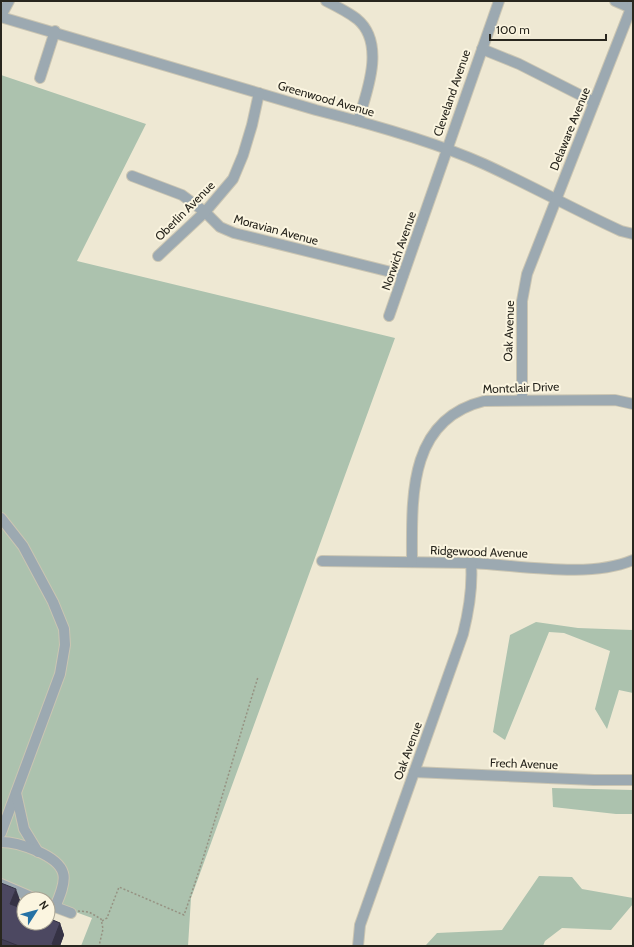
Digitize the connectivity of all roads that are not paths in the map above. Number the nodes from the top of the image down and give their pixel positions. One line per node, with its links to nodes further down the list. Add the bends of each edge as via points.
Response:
1 (9, 1): 6 (street)
2 (326, 1): 12 (street, via 358,20 371,43 373,59)
3 (499, 1): 8 (street, Cleveland Avenue)
4 (615, 1): 5 (street)
5 (632, 5): 11 (street, Delaware Avenue)
6 (1, 16): 7 (street, Greenwood Avenue)
7 (55, 32): 9 (street); 10 (street, Greenwood Avenue)
8 (482, 49): 11 (street, via 519,64); 13 (street, Cleveland Avenue)
9 (40, 78)
10 (259, 93): 12 (street, Greenwood Avenue); 17 (street, Oberlin Avenue, via 244,155 232,179)
11 (594, 102): 16 (street, Delaware Avenue)
12 (358, 121): 13 (street, Greenwood Avenue)
13 (446, 149): 15 (street, Cleveland Avenue); 16 (street, Greenwood Avenue, via 484,164)
14 (132, 176): 17 (street, Moravian Avenue, via 182,195)
15 (432, 194): 21 (street, Norwich Avenue)
16 (556, 201): 18 (street, Greenwood Avenue); 20 (street, Delaware Avenue)
17 (205, 212): 19 (street, Oberlin Avenue); 21 (street, Moravian Avenue, via 220,227 234,233)
18 (633, 234)
19 (158, 256)
20 (530, 264): 23 (street, Oak Avenue, via 522,301)
21 (403, 275): 22 (street, Norwich Avenue)
22 (389, 316)
23 (522, 399): 24 (street, Montclair Drive, via 615,400); 28 (street, Montclair Drive, via 484,401 468,405 447,419 431,438 418,465 412,499)
24 (633, 404)
25 (1, 518): 32 (street, via 37,570 60,618 65,640 65,656 60,674)
26 (633, 560): 29 (street, Ridgewood Avenue, via 617,567 589,570)
27 (322, 561): 28 (street, Ridgewood Avenue)
28 (412, 562): 29 (street, Ridgewood Avenue)
29 (471, 564): 30 (street, Oak Avenue, via 470,607 463,634)
30 (414, 772): 31 (street, Frech Avenue); 41 (street, Oak Avenue, via 360,925)
31 (633, 780)
32 (15, 792): 33 (street); 35 (street, via 22,825)
33 (1, 833)
34 (1, 842): 35 (street, via 11,842)
35 (38, 852): 38 (street, via 56,862 63,874 60,894)
36 (1, 884): 37 (street)
37 (17, 891)
38 (56, 900)
39 (56, 907): 40 (street)
40 (71, 913)
41 (358, 946)

